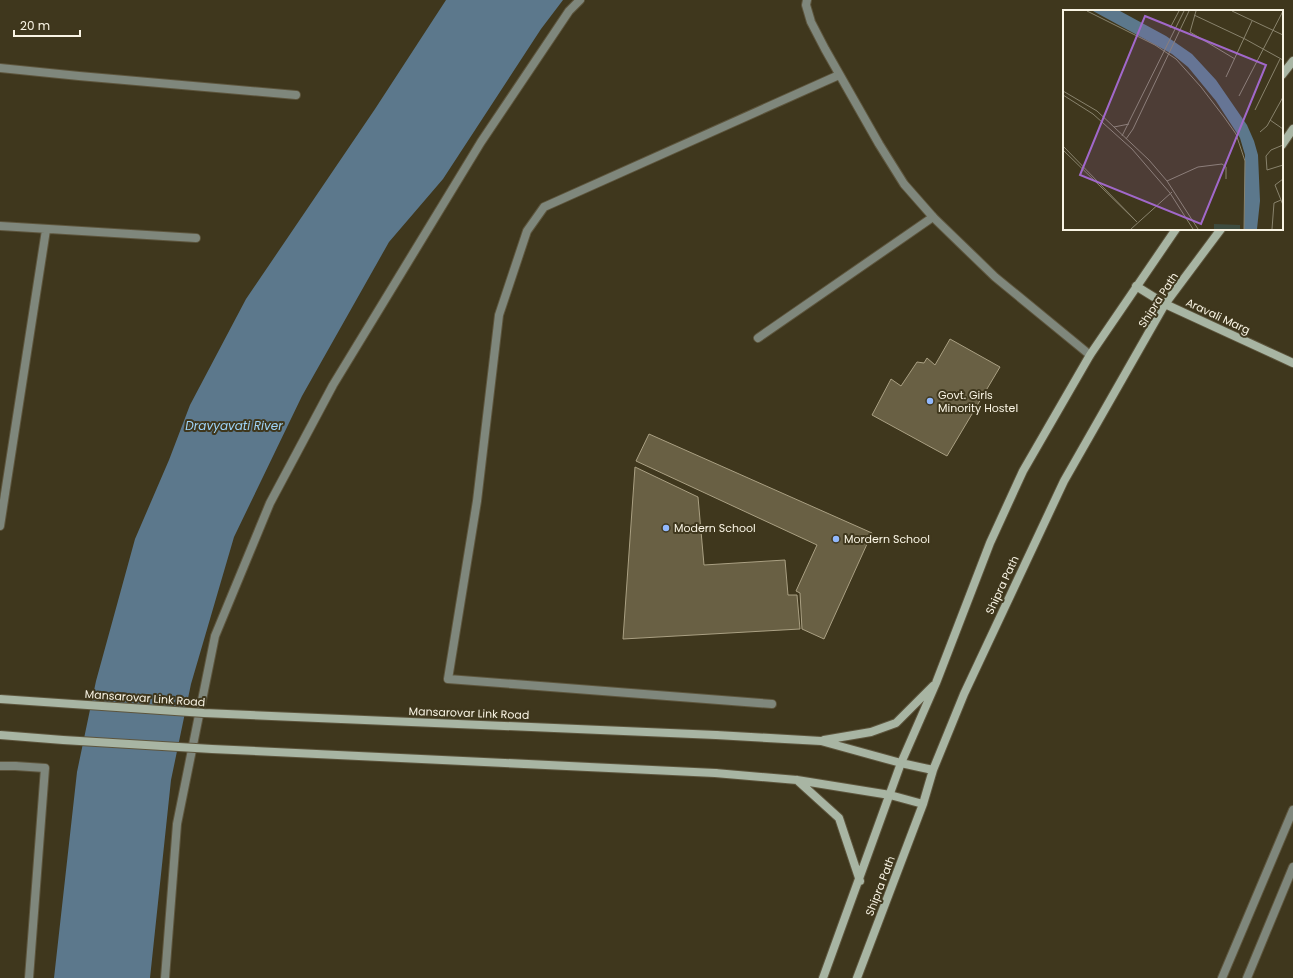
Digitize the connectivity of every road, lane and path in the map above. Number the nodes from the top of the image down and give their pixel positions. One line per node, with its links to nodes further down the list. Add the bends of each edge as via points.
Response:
1 (580, 0): 37 (street, via 569,11 477,149 333,385 270,503 215,636 177,824)
2 (807, 0): 6 (street, via 806,6 811,22)
3 (1293, 61): 5 (street)
4 (0, 68): 7 (street)
5 (1283, 74)
6 (839, 76): 10 (street, via 904,184); 24 (street, via 544,206 527,231 499,315 477,501 448,679)
7 (296, 95)
8 (1293, 130): 9 (street)
9 (1283, 144)
10 (933, 217): 18 (street); 19 (street, via 995,277)
11 (0, 226): 12 (street)
12 (46, 230): 15 (street); 21 (street)
13 (1175, 230): 16 (street, Shipra Path)
14 (1220, 230): 17 (street, Shipra Path)
15 (196, 238)
16 (1136, 286): 17 (street, Aravali Marg); 19 (street, Shipra Path)
17 (1165, 304): 20 (street, Aravali Marg); 29 (street, Shipra Path, via 1064,481 964,694)
18 (758, 338)
19 (1090, 355): 22 (street, Shipra Path, via 1022,471 990,543)
20 (1293, 363)
21 (0, 526)
22 (936, 683): 26 (street, via 896,723 871,732); 27 (street, Shipra Path)
23 (0, 698): 26 (street, Mansarovar Link Road, bridge, via 212,714)
24 (772, 704)
25 (0, 735): 30 (street, bridge, via 212,749 715,773)
26 (821, 741): 27 (street, Mansarovar Link Road)
27 (901, 763): 29 (street, Mansarovar Link Road); 31 (street, Shipra Path)
28 (0, 766): 36 (street, via 45,768)
29 (933, 770): 32 (street, Shipra Path)
30 (797, 780): 31 (street); 35 (street, via 839,818)
31 (890, 796): 32 (street); 35 (street, Shipra Path)
32 (923, 804): 39 (street, Shipra Path)
33 (1293, 810): 40 (street)
34 (1293, 867): 41 (street)
35 (860, 881): 38 (street, Shipra Path)
36 (29, 978)
37 (165, 978)
38 (823, 978)
39 (857, 978)
40 (1222, 978)
41 (1247, 978)

